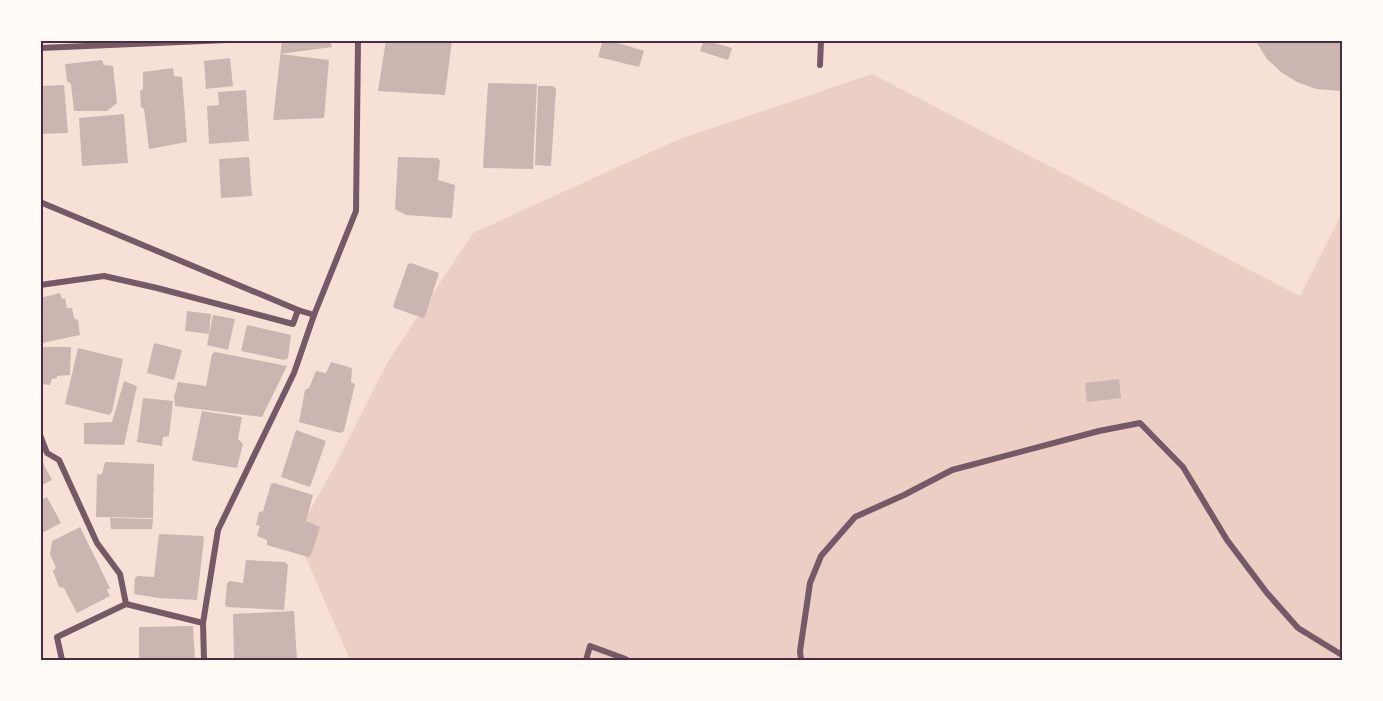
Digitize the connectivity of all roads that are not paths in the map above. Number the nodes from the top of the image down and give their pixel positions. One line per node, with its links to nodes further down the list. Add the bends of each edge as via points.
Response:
1 (227, 40): 4 (street)
2 (358, 40): 9 (street, via 356,211)
3 (821, 40): 5 (street)
4 (40, 48)
5 (820, 65)
6 (40, 202): 8 (street)
7 (40, 285): 8 (street, via 104,276 293,324)
8 (298, 310): 9 (street)
9 (314, 315): 12 (street, via 294,373 218,530)
10 (40, 435): 11 (street, via 47,453 59,460 97,543 120,574)
11 (126, 604): 12 (street); 14 (street, via 57,637)
12 (203, 623): 15 (street)
13 (1342, 655): 18 (street, via 1298,628 1227,540 1183,467 1140,423 952,470 855,517 821,556 810,583)
14 (62, 660)
15 (204, 660)
16 (586, 660): 17 (street, via 590,646)
17 (627, 660)
18 (801, 660)

